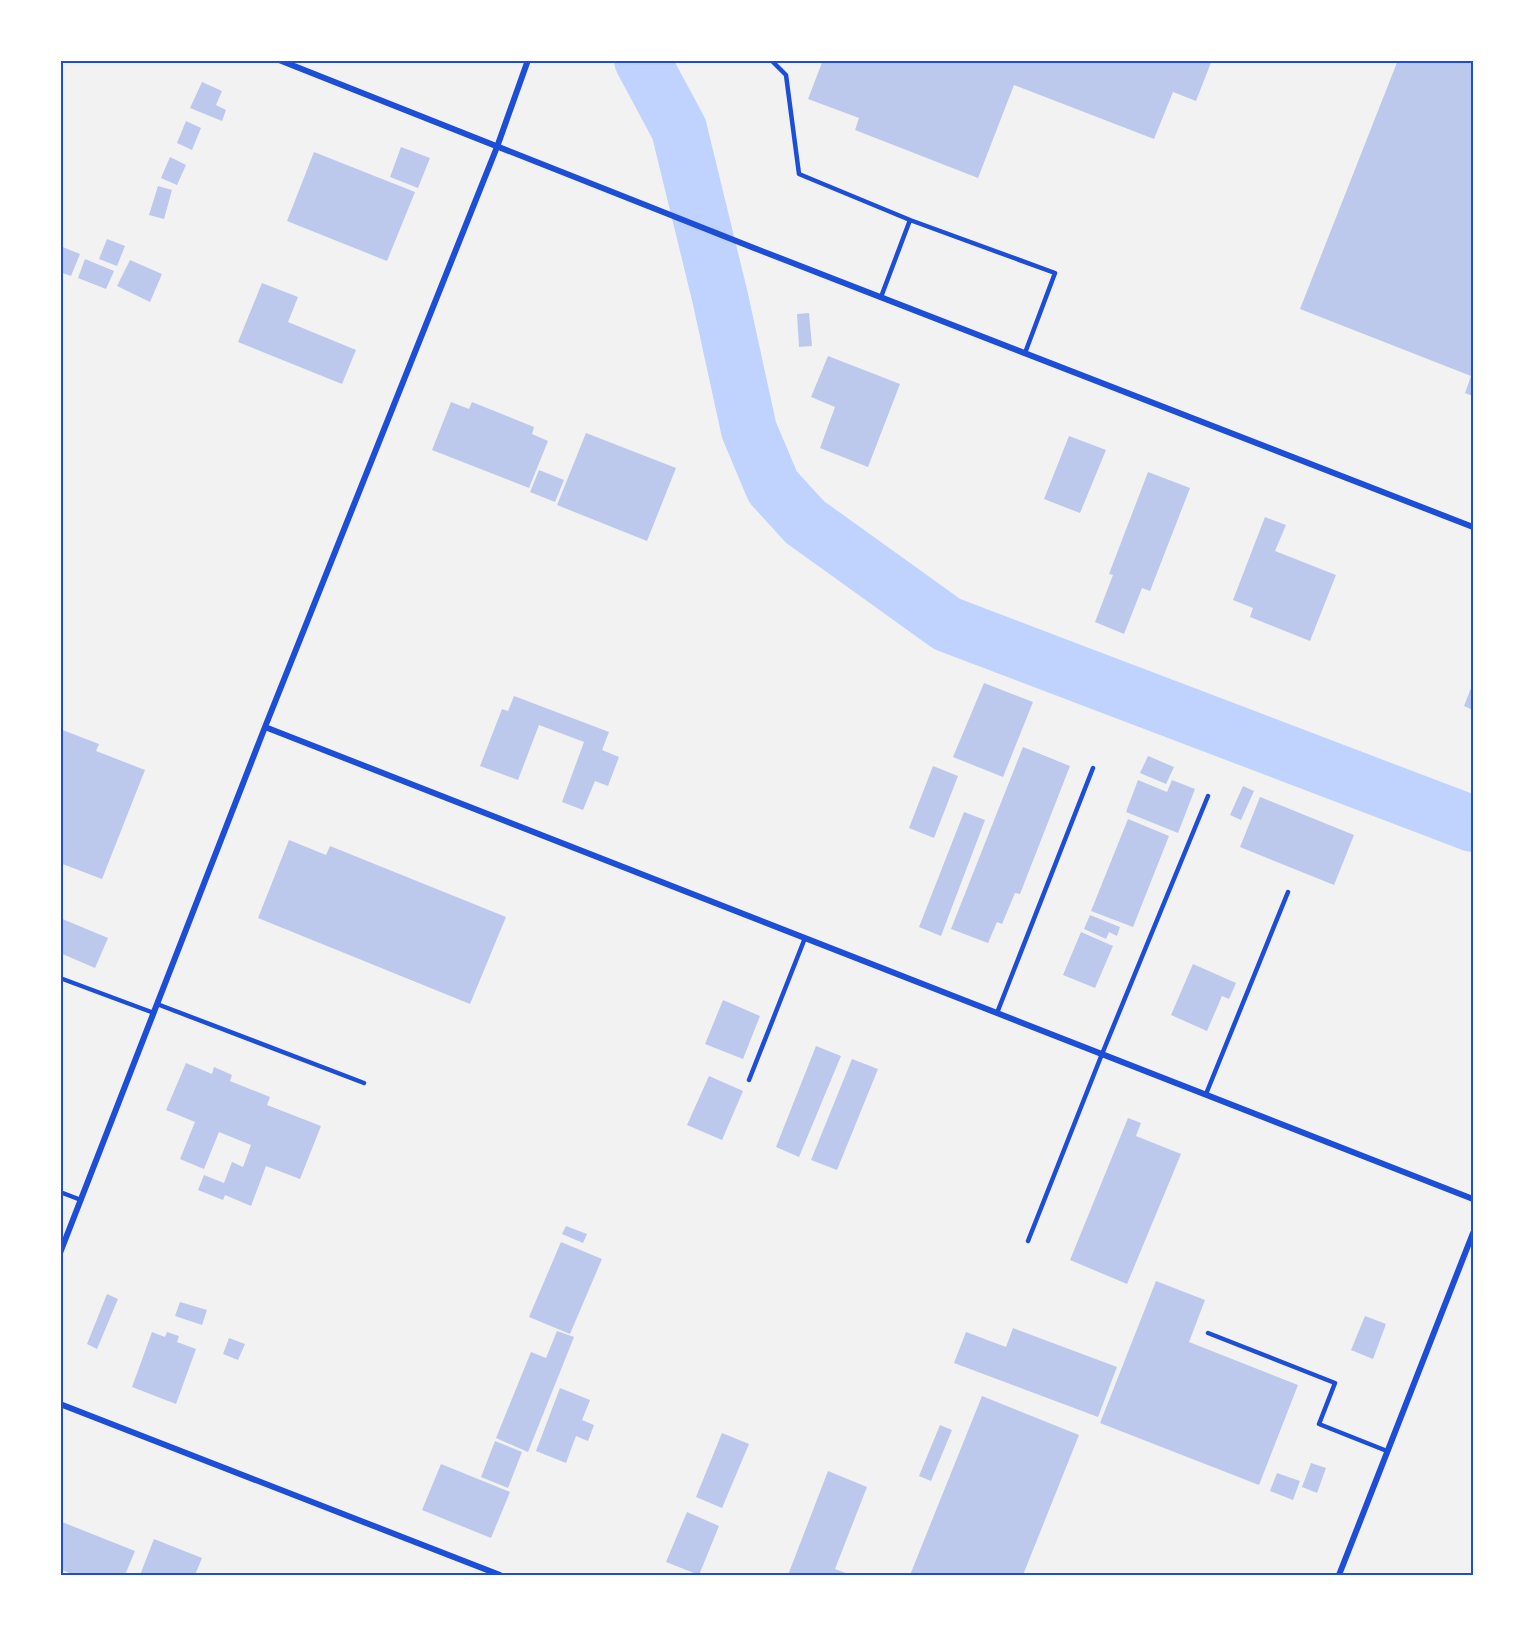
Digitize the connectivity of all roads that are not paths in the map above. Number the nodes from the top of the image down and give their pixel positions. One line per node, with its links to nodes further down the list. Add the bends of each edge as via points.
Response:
1 (279, 60): 4 (street)
2 (528, 60): 4 (street)
3 (771, 60): 5 (lane, via 786,75 799,174)
4 (497, 147): 6 (street); 9 (street)
5 (910, 219): 6 (lane); 7 (lane, via 1055,273)
6 (881, 297): 7 (street)
7 (1025, 353): 8 (street)
8 (1473, 527)
9 (265, 727): 13 (street); 15 (street)
10 (1093, 768): 17 (lane)
11 (1208, 796): 18 (lane)
12 (1288, 892): 21 (lane)
13 (805, 938): 17 (street); 19 (lane)
14 (60, 978): 16 (lane)
15 (158, 1004): 16 (street); 20 (lane)
16 (154, 1013): 24 (street)
17 (997, 1013): 18 (street)
18 (1102, 1054): 21 (street); 26 (lane)
19 (749, 1080)
20 (364, 1083)
21 (1206, 1094): 23 (street)
22 (60, 1192): 24 (lane)
23 (1473, 1199)
24 (81, 1200): 27 (street)
25 (1473, 1233): 30 (street)
26 (1028, 1241)
27 (60, 1253)
28 (1208, 1333): 30 (lane, via 1335,1383 1318,1424)
29 (60, 1404): 31 (street)
30 (1387, 1451): 32 (street)
31 (500, 1575)
32 (1339, 1575)

